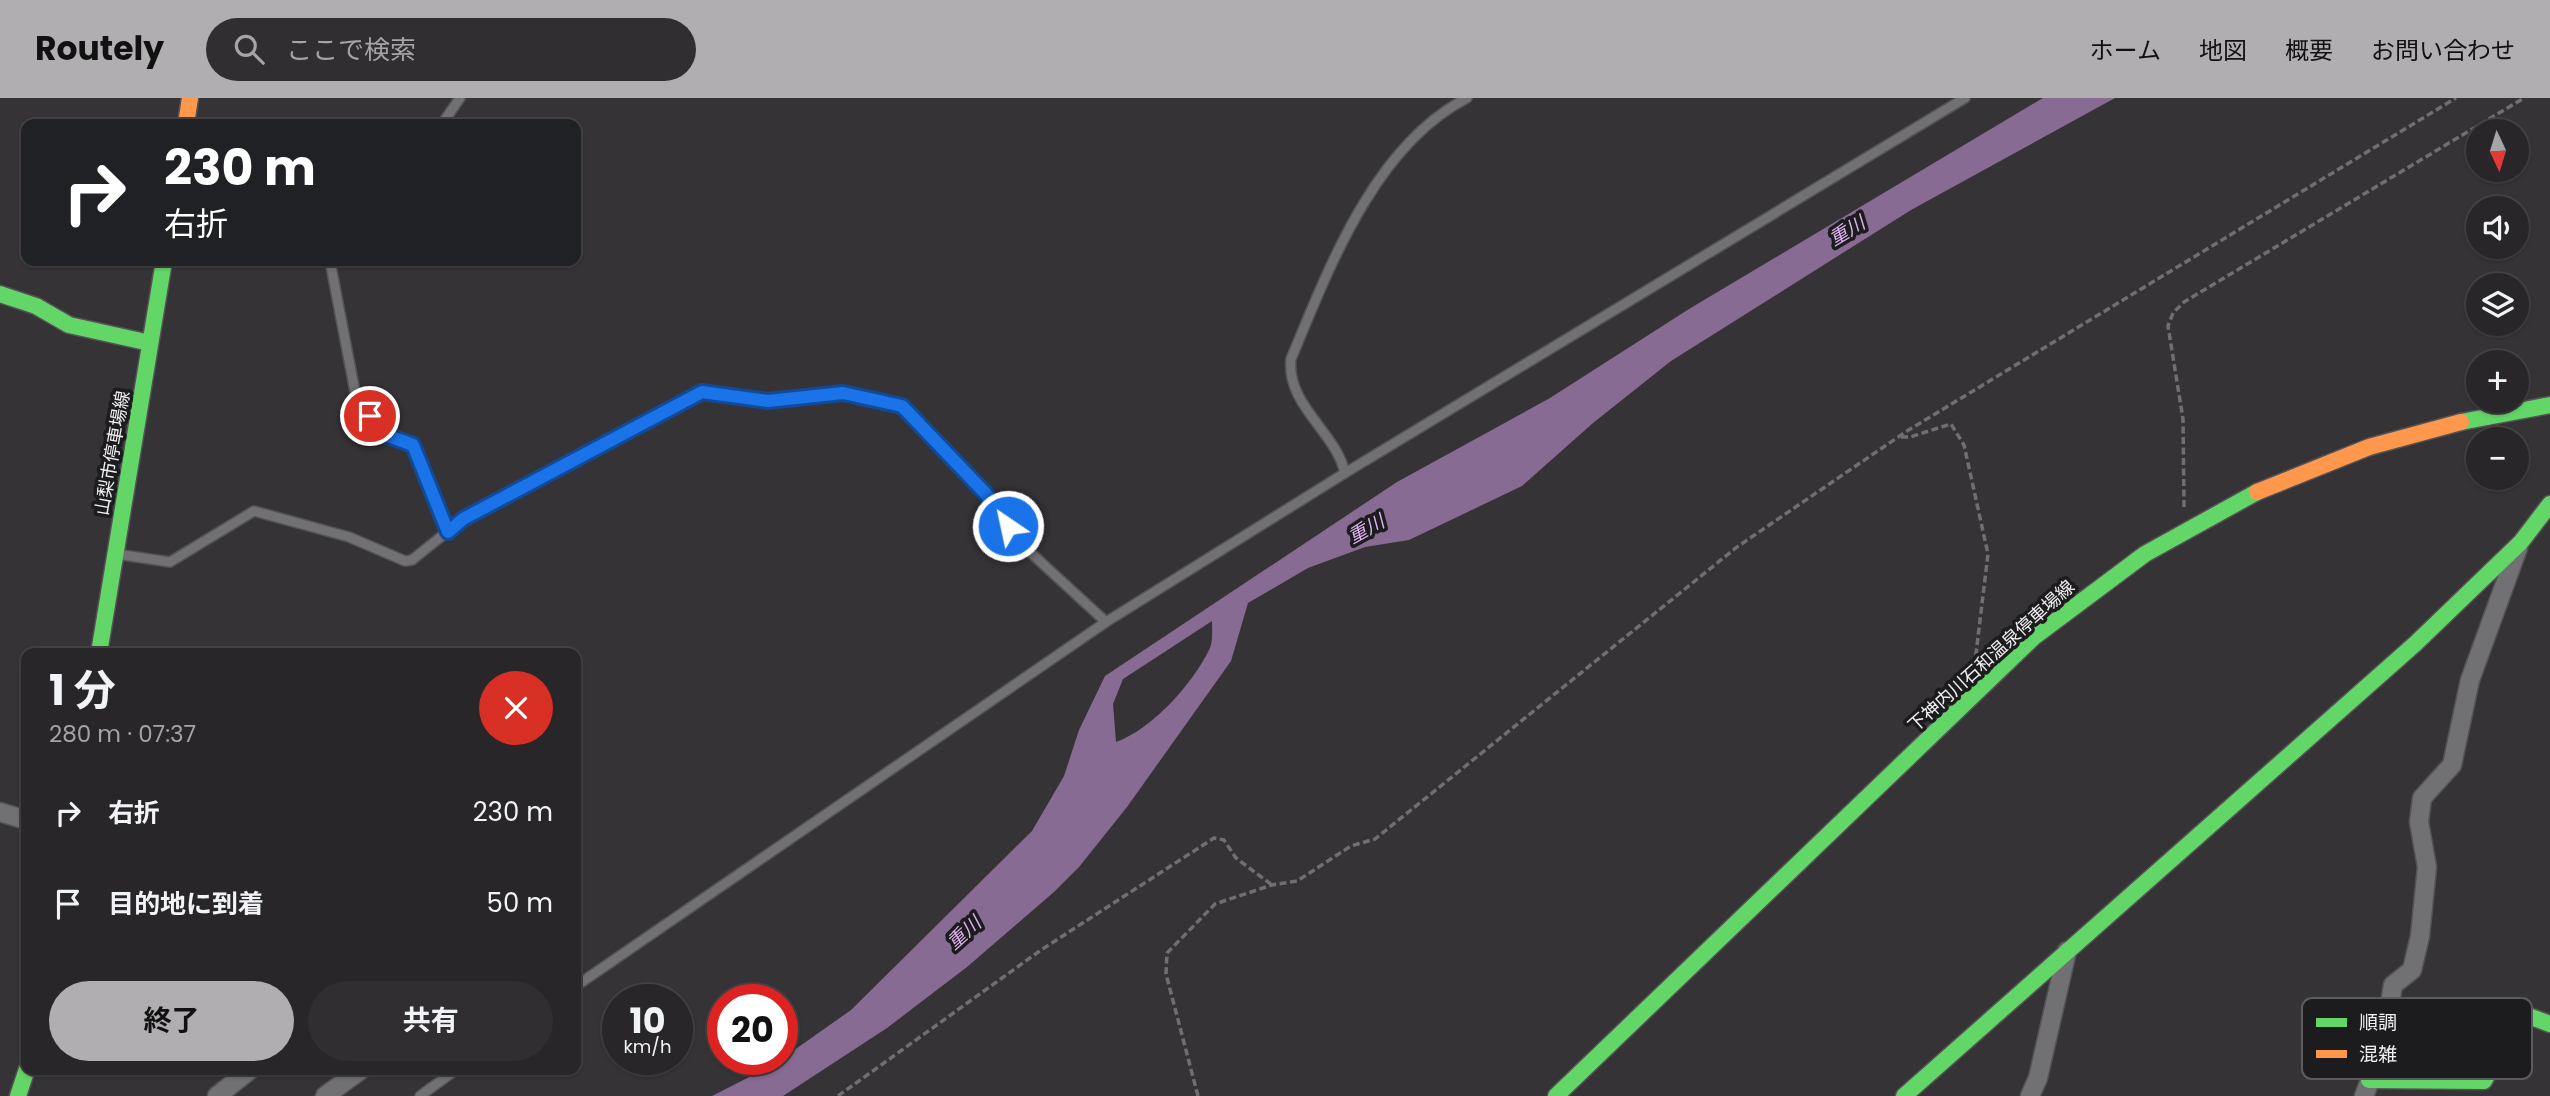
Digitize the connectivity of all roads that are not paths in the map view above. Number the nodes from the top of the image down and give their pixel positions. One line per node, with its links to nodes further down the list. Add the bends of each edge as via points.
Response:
1 (190, 98): 5 (main road)
2 (460, 98): 6 (lane)
3 (1467, 98): 12 (lane, via 1400,152 1363,204 1291,359 1296,390 1343,461)
4 (1965, 98): 12 (lane)
5 (187, 119)
6 (445, 119)
7 (162, 266): 10 (main road, 山梨市停車場線)
8 (331, 266): 14 (lane, via 356,397 383,434 413,445)
9 (0, 294): 10 (main road, via 36,306 69,325)
10 (150, 343): 16 (main road, 山梨市停車場線)
11 (2550, 405): 36 (main road, 下神内川石和温泉停車場線, via 2484,415 2376,443 2287,478 2192,525 2093,589 1972,696)
12 (1346, 473): 17 (lane)
13 (2550, 505): 15 (main road)
14 (448, 532): 16 (lane, via 405,561 349,537 254,511 170,562); 17 (lane, via 463,519 702,392 768,401 843,393 902,406 986,494 1019,542)
15 (2521, 542): 21 (main road, via 2415,644); 23 (street, via 2470,680 2452,765 2422,798 2419,822 2427,867 2420,936 2412,970 2393,985)
16 (114, 554): 18 (main road, 山梨市停車場線)
17 (1106, 622): 22 (lane)
18 (100, 648)
19 (0, 812): 20 (street)
20 (21, 818)
21 (2067, 951): 37 (main road); 38 (street)
22 (581, 983)
23 (2391, 998)
24 (2532, 1017): 25 (main road)
25 (2550, 1024)
26 (25, 1075): 32 (main road)
27 (243, 1075): 33 (street)
28 (354, 1075): 34 (street)
29 (449, 1075): 35 (lane)
30 (2486, 1079): 31 (main road)
31 (2366, 1088)
32 (18, 1096)
33 (217, 1096)
34 (325, 1096)
35 (420, 1096)
36 (1556, 1096)
37 (1904, 1096)
38 (2030, 1096)

